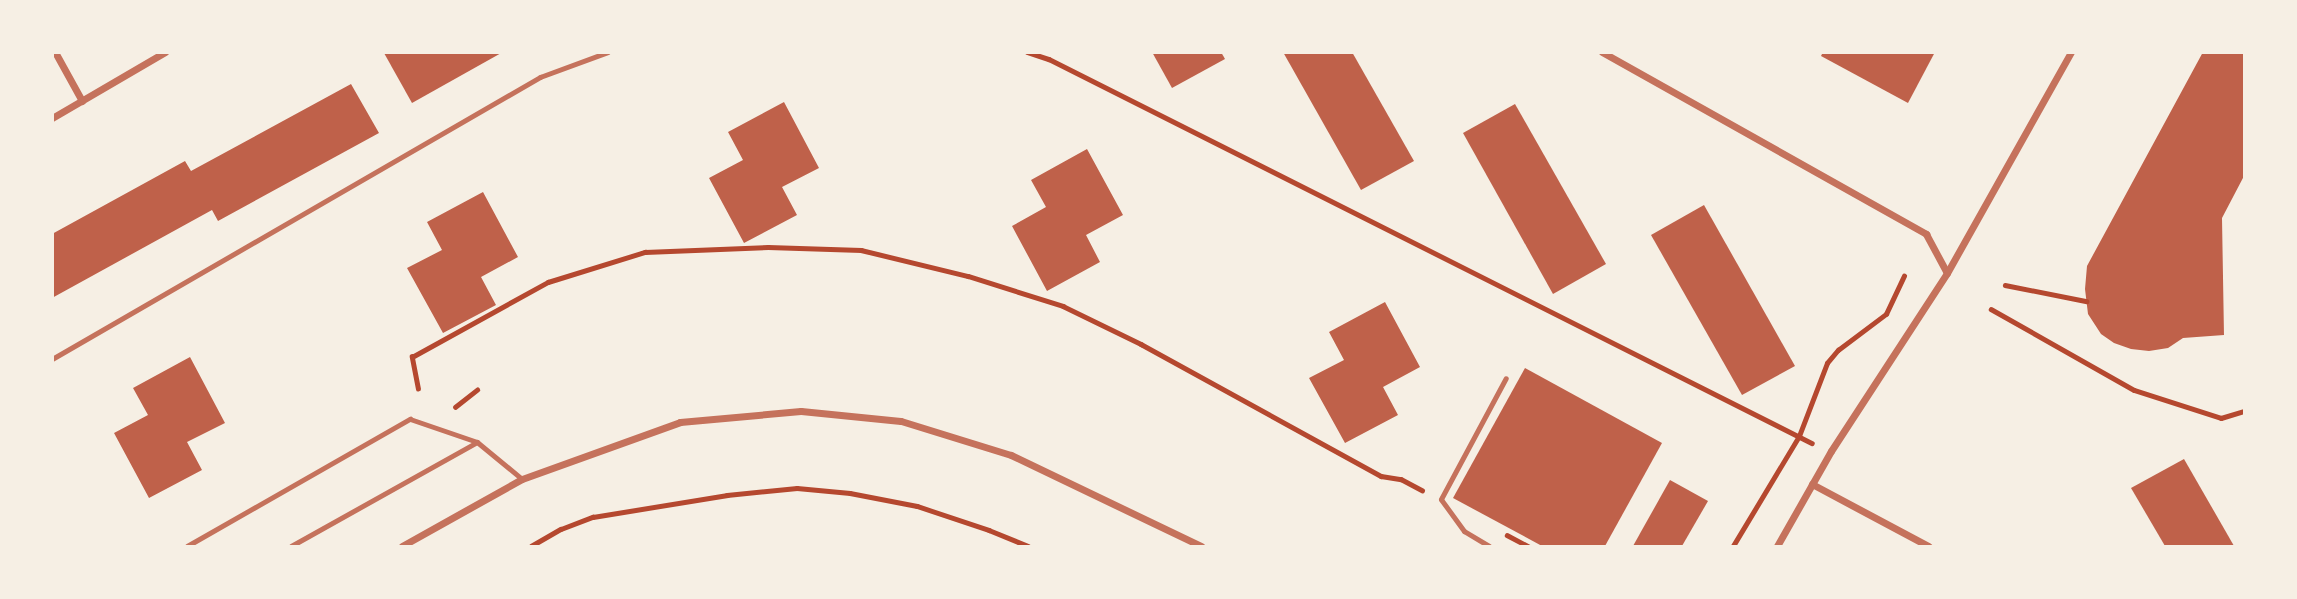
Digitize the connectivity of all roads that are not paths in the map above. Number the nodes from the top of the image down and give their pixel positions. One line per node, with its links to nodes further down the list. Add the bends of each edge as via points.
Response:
1 (55, 52): 6 (street)
2 (165, 52): 6 (street)
3 (608, 52): 9 (lane, via 540,78)
4 (1602, 52): 8 (street, via 1926,234)
5 (2071, 52): 8 (street)
6 (82, 101): 7 (street)
7 (52, 118)
8 (1947, 273): 13 (street)
9 (52, 359)
10 (1506, 378): 18 (lane, via 1441,499 1464,531)
11 (477, 442): 12 (lane); 14 (lane, via 410,419); 15 (lane)
12 (522, 479): 16 (street); 17 (street, via 680,422 801,411 901,421 1012,455)
13 (1812, 484): 19 (street); 20 (street)
14 (187, 547)
15 (291, 547)
16 (402, 547)
17 (1201, 547)
18 (1489, 547)
19 (1777, 547)
20 (1928, 547)

